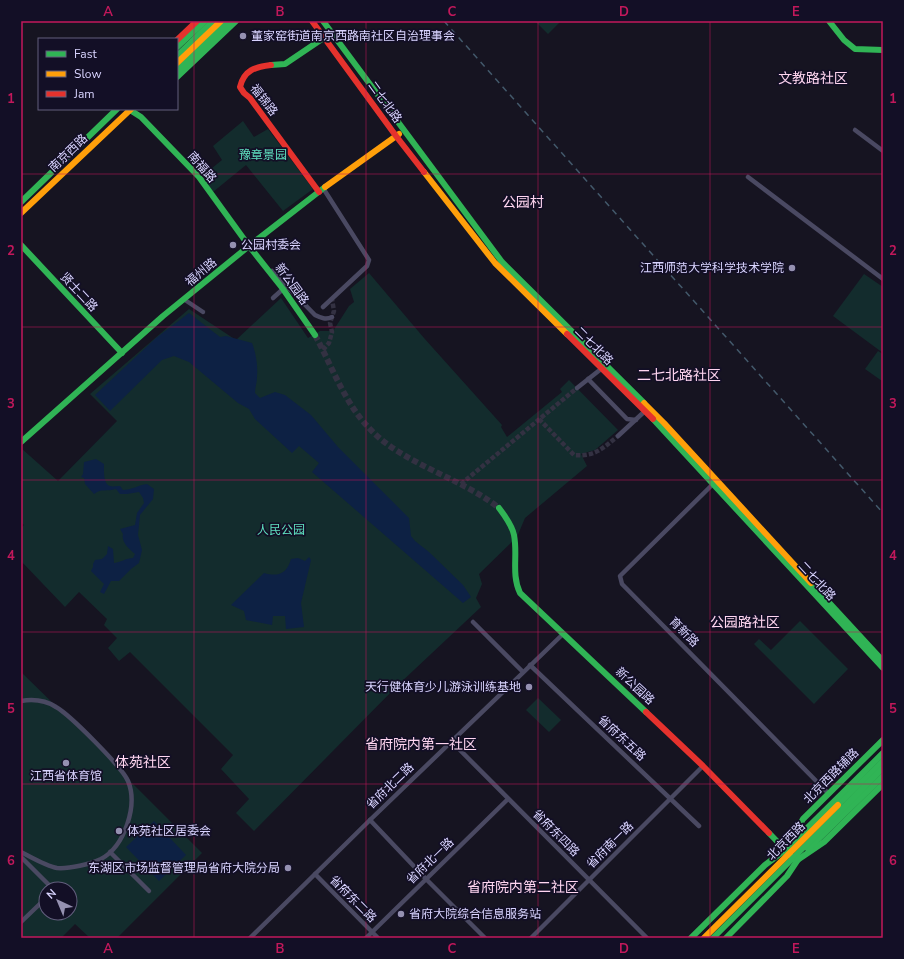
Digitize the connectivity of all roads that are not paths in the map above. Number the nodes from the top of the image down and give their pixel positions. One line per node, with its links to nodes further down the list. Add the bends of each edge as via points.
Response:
1 (197, 21): 11 (main road)
2 (205, 21): 12 (main road)
3 (213, 21): 14 (main road)
4 (221, 21): 15 (main road)
5 (229, 21): 16 (main road)
6 (236, 21): 17 (main road)
7 (312, 21): 10 (main road, 二七北路)
8 (323, 21): 21 (main road, 二七北路)
9 (829, 21): 13 (main road, via 855,49)
10 (325, 38): 23 (main road, 二七北路); 26 (main road, 福锦路, via 285,64 252,69 242,78 240,87)
11 (178, 39)
12 (178, 47)
13 (883, 50)
14 (178, 55)
15 (178, 62)
16 (178, 69)
17 (178, 76)
18 (116, 110): 27 (main road, 南京西路)
19 (131, 110): 28 (main road, 南京西路)
20 (133, 110): 30 (main road, 南福路, via 199,178)
21 (404, 130): 23 (main road, 福州路); 52 (main road, 二七北路, via 502,262 664,423)
22 (855, 130): 24 (street)
23 (396, 136): 26 (main road, 福州路); 41 (main road, 二七北路, via 495,263)
24 (883, 151)
25 (748, 177): 32 (street)
26 (321, 190): 30 (main road, 福州路); 36 (street, 福锦路, via 369,260 367,266)
27 (21, 202)
28 (21, 213)
29 (21, 245): 40 (main road, 贤士二路)
30 (249, 246): 31 (main road, 新公园路); 35 (main road, 福州路)
31 (261, 260): 33 (main road, 新公园路); 38 (street, via 315,315 328,319)
32 (883, 279)
33 (283, 289): 34 (street); 39 (main road, 新公园路)
34 (273, 298)
35 (185, 300): 37 (street); 40 (main road, 福州路)
36 (323, 307)
37 (203, 312)
38 (332, 317)
39 (315, 335)
40 (122, 353): 47 (main road, 福州路)
41 (601, 369): 42 (street); 44 (main road, 二七北路)
42 (588, 379): 43 (street); 45 (street, via 627,419)
43 (577, 388)
44 (645, 411): 45 (street); 48 (main road, 二七北路)
45 (636, 420): 46 (street)
46 (618, 436)
47 (21, 442)
48 (713, 484): 54 (main road, 二七北路); 65 (street, 育新路, via 620,576 622,584)
49 (499, 508): 51 (main road, 新公园路, via 507,518 514,536 514,577 517,588)
50 (473, 622): 55 (street)
51 (563, 634): 53 (street, 省府北二路); 61 (main road, 新公园路)
52 (883, 661)
53 (530, 665): 55 (street, 省府北二路); 67 (street, 省府东五路)
54 (883, 668)
55 (523, 672): 58 (street, 省府北二路)
56 (21, 701): 71 (street, via 38,700 56,707 72,719 128,781 131,816 123,834)
57 (883, 740): 65 (main road, 北京西路辅路)
58 (451, 742): 66 (street, 省府东四路); 68 (street, 省府北二路)
59 (883, 753): 72 (main road, 北京西路辅路)
60 (883, 761): 72 (main road, 北京西路)
61 (703, 766): 67 (street, 省府南一路); 72 (main road, 新公园路)
62 (883, 768): 72 (main road, 北京西路)
63 (883, 776): 72 (main road, 北京西路辅路)
64 (883, 784): 72 (main road, 北京西路辅路, via 824,842)
65 (829, 794): 72 (main road, 北京西路辅路, via 803,819)
66 (508, 799): 75 (street, 省府北一路); 76 (street, 省府东四路)
67 (672, 799): 69 (street, 省府东五路); 76 (street, 省府南一路)
68 (370, 820): 74 (street, 省府北二路); 75 (street)
69 (700, 826)
70 (21, 852): 71 (street, via 57,868 83,866)
71 (110, 852): 78 (street)
72 (791, 856): 88 (main road, 北京西路辅路, via 765,865); 89 (main road, 北京西路); 90 (main road, 北京西路); 91 (main road, 北京西路辅路, via 787,876)
73 (21, 857): 77 (street)
74 (315, 874): 81 (street, 省府东二路); 82 (street, 省府北二路)
75 (426, 879): 81 (street, 省府北一路); 85 (street)
76 (590, 880): 86 (street, 省府南一路); 87 (street, 省府东四路)
77 (45, 881)
78 (149, 891)
79 (38, 906): 80 (street)
80 (21, 922)
81 (372, 932): 83 (street, 省府北一路); 84 (street, 省府东二路)
82 (250, 938)
83 (366, 938)
84 (378, 938)
85 (485, 938)
86 (531, 938)
87 (647, 938)
88 (690, 938)
89 (704, 938)
90 (713, 938)
91 (726, 938)

